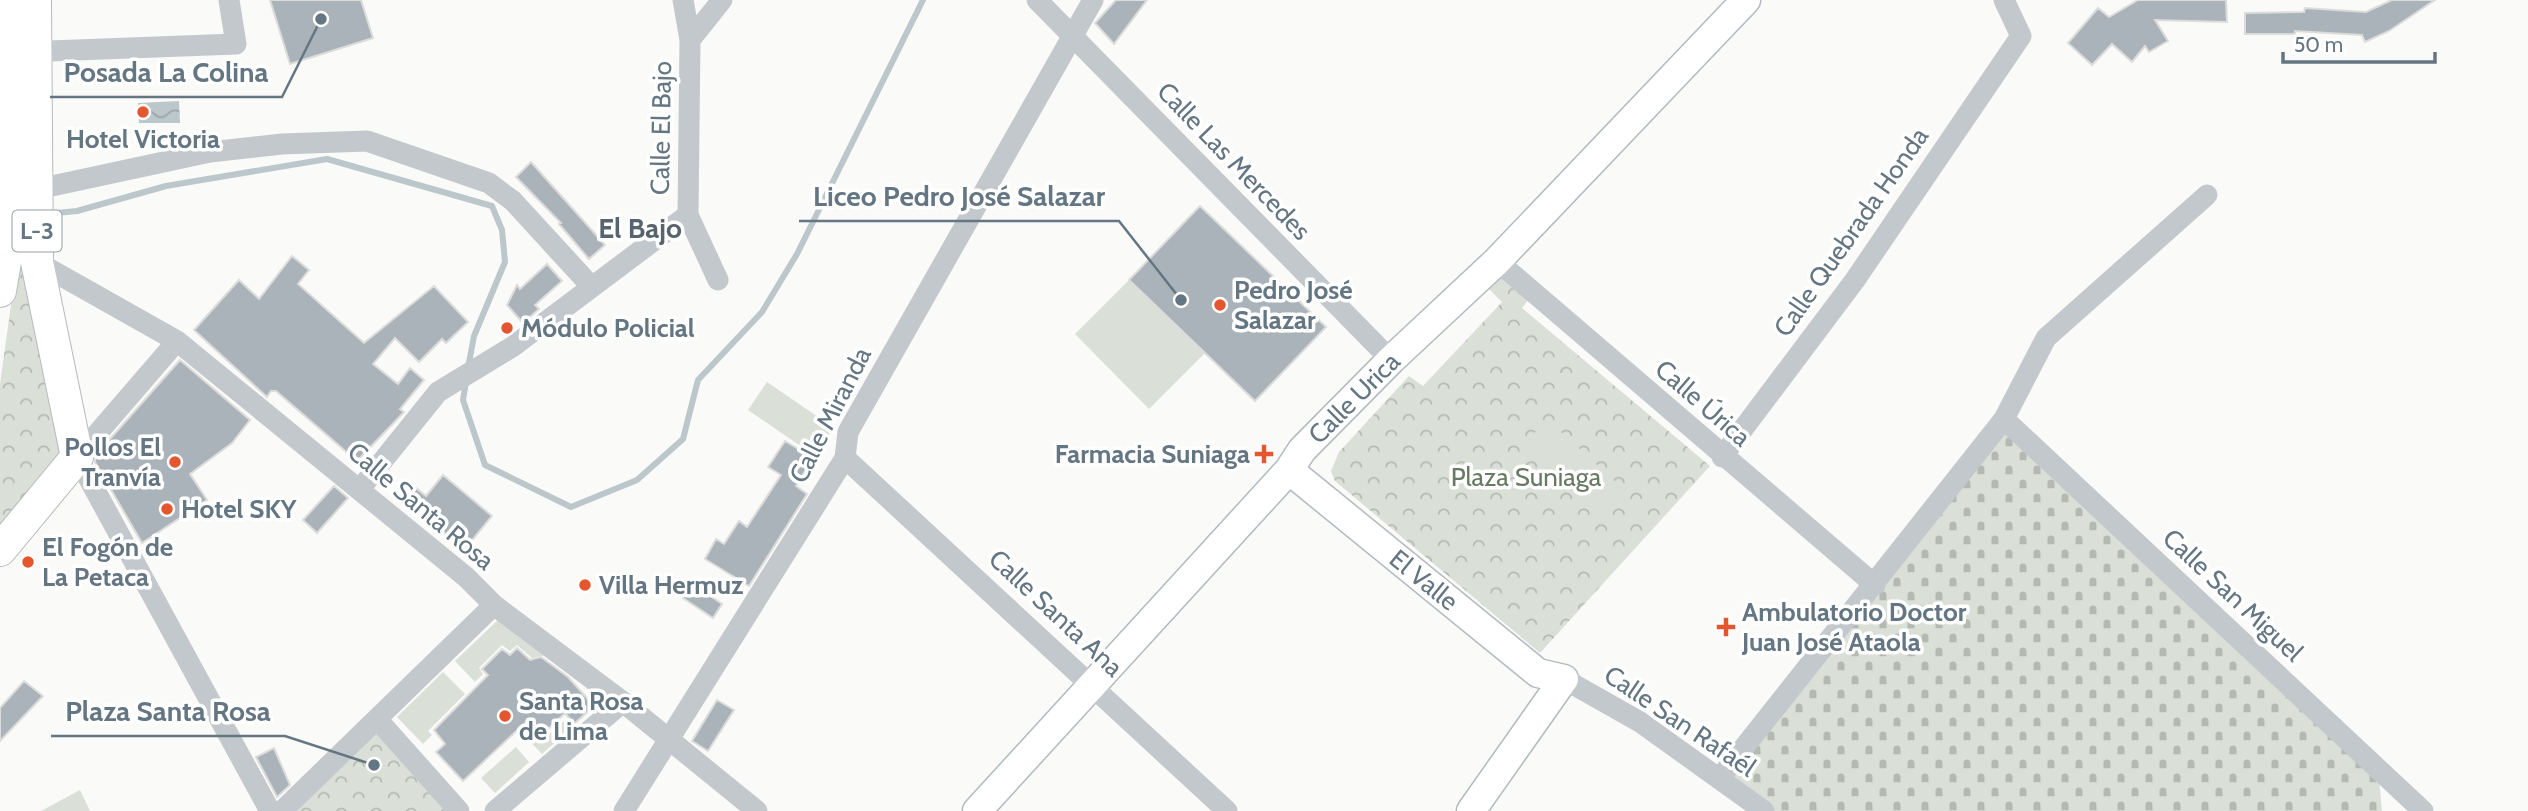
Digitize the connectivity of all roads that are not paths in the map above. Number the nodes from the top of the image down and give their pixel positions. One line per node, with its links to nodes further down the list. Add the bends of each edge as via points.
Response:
1 (12, 0): 12 (main road, L-3)
2 (35, 0): 12 (main road, L-3)
3 (229, 0): 12 (street, via 236,44)
4 (683, 0): 11 (street)
5 (722, 0): 11 (street, Calle El Bajo)
6 (1037, 0): 10 (street, Calle Las Mercedes)
7 (1093, 0): 10 (street, Calle Miranda)
8 (1746, 0): 16 (main road, Calle Urica)
9 (2004, 0): 25 (street, Calle Quebrada Honda, via 2021,36 1855,280)
10 (1074, 34): 22 (street, Calle Las Mercedes); 26 (street, Calle Miranda, via 848,432)
11 (690, 40): 15 (street, Calle El Bajo)
12 (26, 51): 13 (main road, L-3); 20 (main road, L-3)
13 (38, 189): 17 (main road, L-3); 19 (street, via 210,152 367,141 489,183 513,201)
14 (2207, 195): 23 (street, via 2046,338)
15 (688, 215): 18 (street); 19 (street, Calle El Bajo)
16 (1497, 261): 22 (main road, Calle Urica); 25 (street, Calle Úrica)
17 (37, 262): 21 (street, Calle Santa Rosa); 24 (main road, L-3)
18 (718, 280)
19 (590, 285): 28 (street, Calle El Bajo, via 512,347 438,392)
20 (0, 291)
21 (177, 341): 24 (street); 28 (street, Calle Santa Rosa)
22 (1391, 360): 27 (main road, Calle Urica, via 1302,450)
23 (2004, 419): 30 (street); 48 (street, Calle San Miguel)
24 (76, 457): 29 (main road); 38 (street)
25 (1722, 457): 30 (street, Calle Úrica)
26 (845, 458): 33 (street, Calle Santa Ana); 36 (street, Calle Miranda)
27 (1289, 470): 32 (main road, El Valle, via 1538,673); 33 (main road, Calle Urica)
28 (360, 489): 31 (street, Calle Santa Rosa)
29 (0, 550)
30 (1875, 584): 37 (street)
31 (494, 605): 34 (street, Calle Santa Rosa); 35 (street)
32 (1564, 679): 37 (street, Calle San Rafaél, via 1640,722); 46 (main road)
33 (1094, 686): 44 (main road, Calle Urica); 45 (street, Calle Santa Ana)
34 (623, 702): 36 (street, Calle Santa Rosa); 41 (street)
35 (377, 719): 39 (street); 40 (street)
36 (668, 740): 42 (street, Calle Miranda); 43 (street, Calle Santa Rosa)
37 (1719, 779): 47 (street, Calle San Rafaél)
38 (270, 811)
39 (282, 811)
40 (458, 811)
41 (495, 811)
42 (624, 811)
43 (757, 811)
44 (977, 811)
45 (1227, 811)
46 (1471, 811)
47 (1764, 811)
48 (2423, 811)

